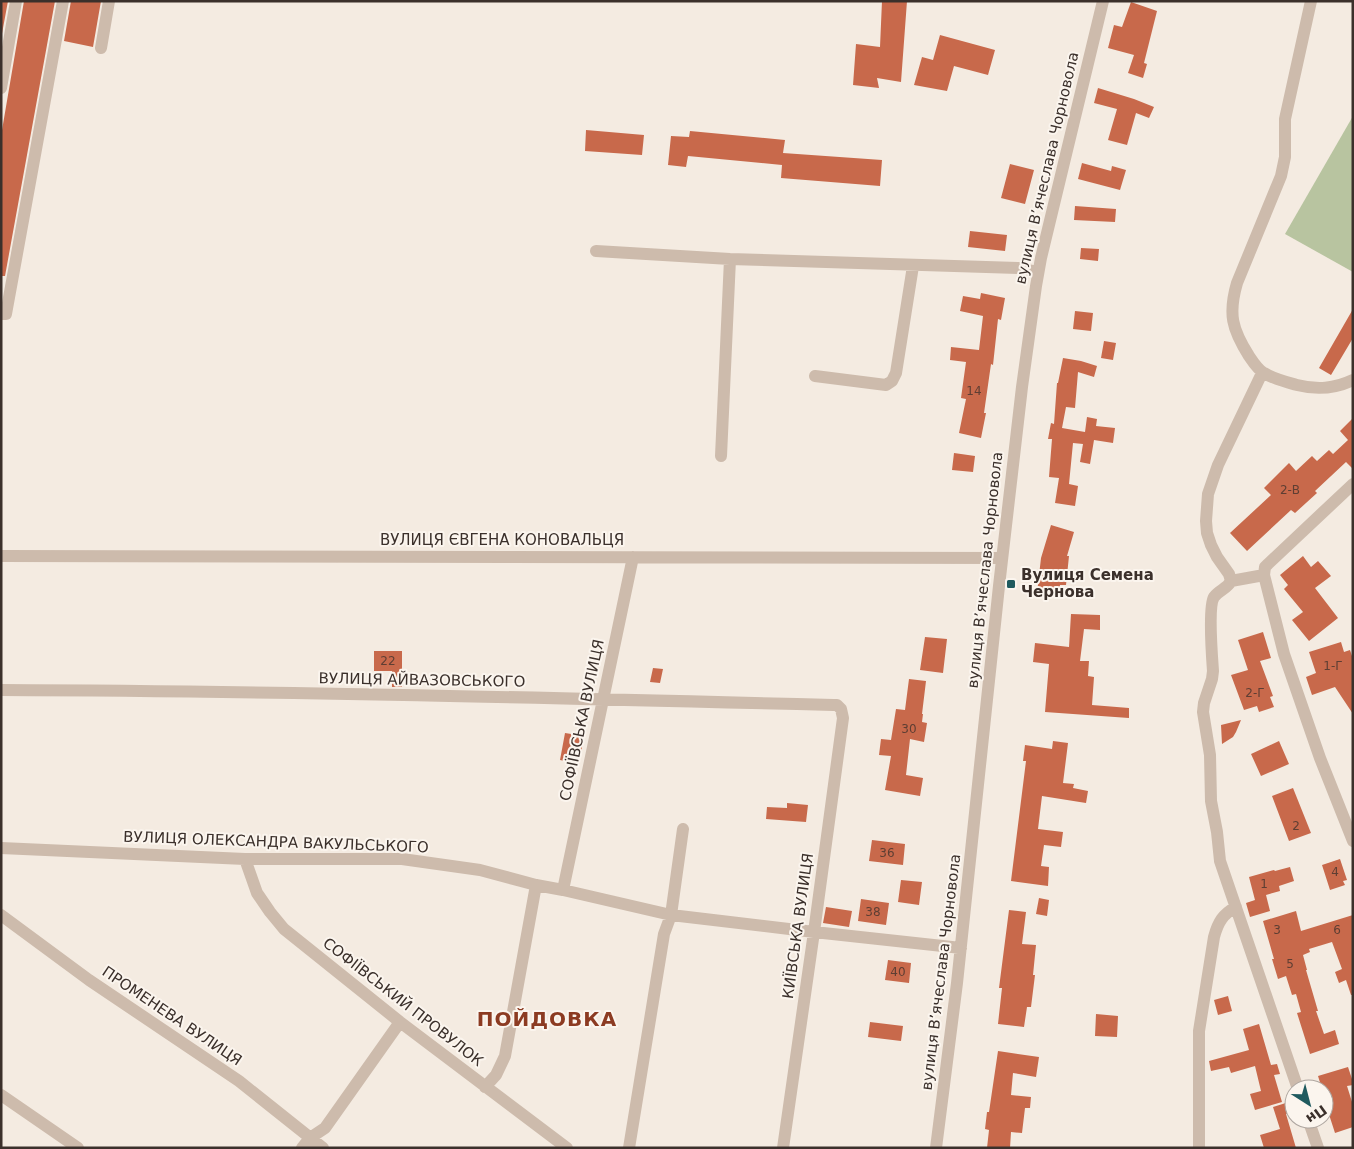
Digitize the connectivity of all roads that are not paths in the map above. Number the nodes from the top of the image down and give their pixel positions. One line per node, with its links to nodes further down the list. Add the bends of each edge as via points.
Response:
1 (16, 1): 7 (street)
2 (63, 1): 12 (street, via 6,314)
3 (109, 1): 6 (street)
4 (1103, 1): 11 (street, вулиця Вʼячеслава Чорновола)
5 (1311, 1): 13 (street, via 1287,111 1281,176 1233,299 1235,331)
6 (101, 48)
7 (1, 88)
8 (596, 251): 9 (street)
9 (730, 259): 10 (street); 16 (street)
10 (912, 266): 11 (street, via 1018,268); 14 (street, via 896,373 892,380 886,385)
11 (1038, 272): 20 (street, вулиця Вʼячеслава Чорновола)
12 (1, 314)
13 (1262, 373): 15 (street, via 1310,388 1324,389); 22 (street, via 1218,465 1208,494 1207,533)
14 (815, 376)
15 (1353, 380)
16 (721, 456)
17 (1353, 484): 21 (street, via 1265,567)
18 (1, 556): 19 (street, ВУЛИЦЯ ЄВГЕНА КОНОВАЛЬЦЯ)
19 (633, 557): 20 (street, ВУЛИЦЯ ЄВГЕНА КОНОВАЛЬЦЯ); 24 (street, СОФІЇВСЬКА ВУЛИЦЯ)
20 (1002, 558): 36 (street, вулиця Вʼячеслава Чорновола)
21 (1264, 575): 22 (street); 27 (street, via 1284,654)
22 (1231, 581): 32 (street, via 1229,586 1218,592 1211,604 1213,671 1203,712 1220,861)
23 (1, 690): 24 (street, ВУЛИЦЯ АЙВАЗОВСЬКОГО)
24 (603, 699): 25 (street, ВУЛИЦЯ АЙВАЗОВСЬКОГО, via 837,705); 31 (street, СОФІЇВСЬКА ВУЛИЦЯ)
25 (841, 709): 35 (street, КИЇВСЬКА ВУЛИЦЯ, via 843,718)
26 (683, 829): 33 (street)
27 (1353, 841)
28 (1, 848): 29 (street, ВУЛИЦЯ ОЛЕКСАНДРА ВАКУЛЬСЬКОГО)
29 (246, 859): 30 (street, ВУЛИЦЯ ОЛЕКСАНДРА ВАКУЛЬСЬКОГО, via 402,860 480,870); 37 (street, СОФІЇВСЬКИЙ ПРОВУЛОК, via 257,893 284,929)
30 (536, 885): 31 (street, ВУЛИЦЯ ОЛЕКСАНДРА ВАКУЛЬСЬКОГО); 39 (street, via 504,1056 496,1075)
31 (563, 890): 33 (street, ВУЛИЦЯ ОЛЕКСАНДРА ВАКУЛЬСЬКОГО)
32 (1236, 908): 38 (street); 49 (street, via 1217,925 1198,1031)
33 (670, 914): 35 (street, ВУЛИЦЯ ОЛЕКСАНДРА ВАКУЛЬСЬКОГО); 46 (street)
34 (1, 915): 42 (street, ПРОМЕНЕВА ВУЛИЦЯ, via 89,980 238,1081)
35 (814, 932): 36 (street, ВУЛИЦЯ ОЛЕКСАНДРА ВАКУЛЬСЬКОГО); 47 (street, КИЇВСЬКА ВУЛИЦЯ)
36 (961, 948): 48 (street, вулиця Вʼячеслава Чорновола)
37 (400, 1022): 39 (street, СОФІЇВСЬКИЙ ПРОВУЛОК); 42 (street, via 325,1128)
38 (1295, 1079)
39 (486, 1087): 45 (street, СОФІЇВСЬКИЙ ПРОВУЛОК)
40 (1, 1095): 43 (street)
41 (1311, 1129): 50 (street)
42 (306, 1143): 44 (street, ПРОМЕНЕВА ВУЛИЦЯ)
43 (78, 1148)
44 (323, 1148)
45 (568, 1148)
46 (629, 1148)
47 (783, 1148)
48 (936, 1148)
49 (1199, 1148)
50 (1318, 1148)

